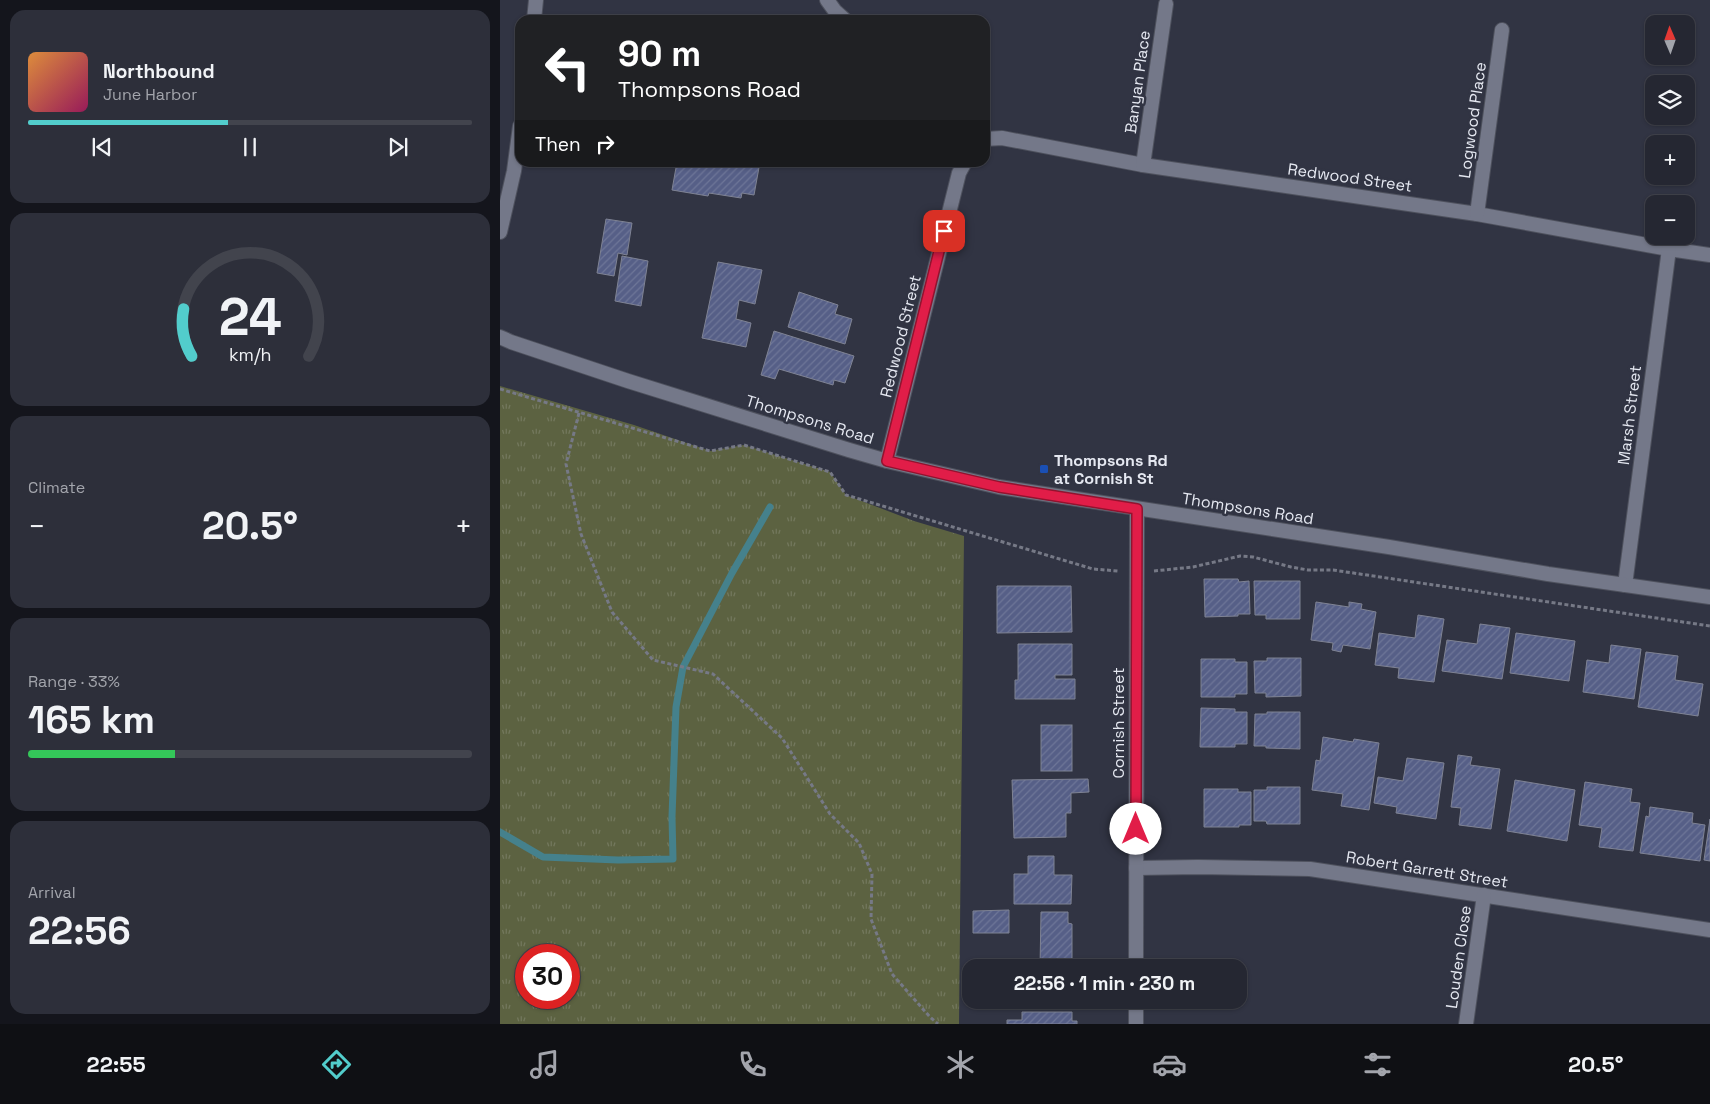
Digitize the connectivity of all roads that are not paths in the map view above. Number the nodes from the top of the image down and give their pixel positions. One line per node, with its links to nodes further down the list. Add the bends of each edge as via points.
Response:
1 (536, 0): 4 (street)
2 (827, 0): 5 (street)
3 (1166, 4): 9 (street, Banyan Place)
4 (534, 15)
5 (839, 15)
6 (1502, 30): 11 (street, Logwood Place)
7 (990, 139): 9 (street, Redwood Street, via 1002,138)
8 (515, 163): 12 (street)
9 (1144, 165): 11 (street, Redwood Street)
10 (962, 167): 16 (street, Redwood Street)
11 (1477, 214): 13 (street, Redwood Street)
12 (500, 232)
13 (1669, 250): 14 (street, Redwood Street); 18 (street, Marsh Street)
14 (1710, 255)
15 (500, 337): 16 (street, Thompsons Road, via 628,381)
16 (887, 461): 17 (street, Thompsons Road, via 999,487)
17 (1137, 509): 18 (street, Thompsons Road); 20 (street, Cornish Street)
18 (1625, 585): 19 (street, Thompsons Road)
19 (1710, 598)
20 (1136, 868): 21 (street, Robert Garrett Street, via 1310,869); 23 (street, Cornish Street)
21 (1484, 896): 22 (street, Robert Garrett Street); 26 (street, Louden Close)
22 (1710, 930)
23 (1136, 959)
24 (1136, 1009): 25 (street)
25 (1136, 1024)
26 (1466, 1024)

